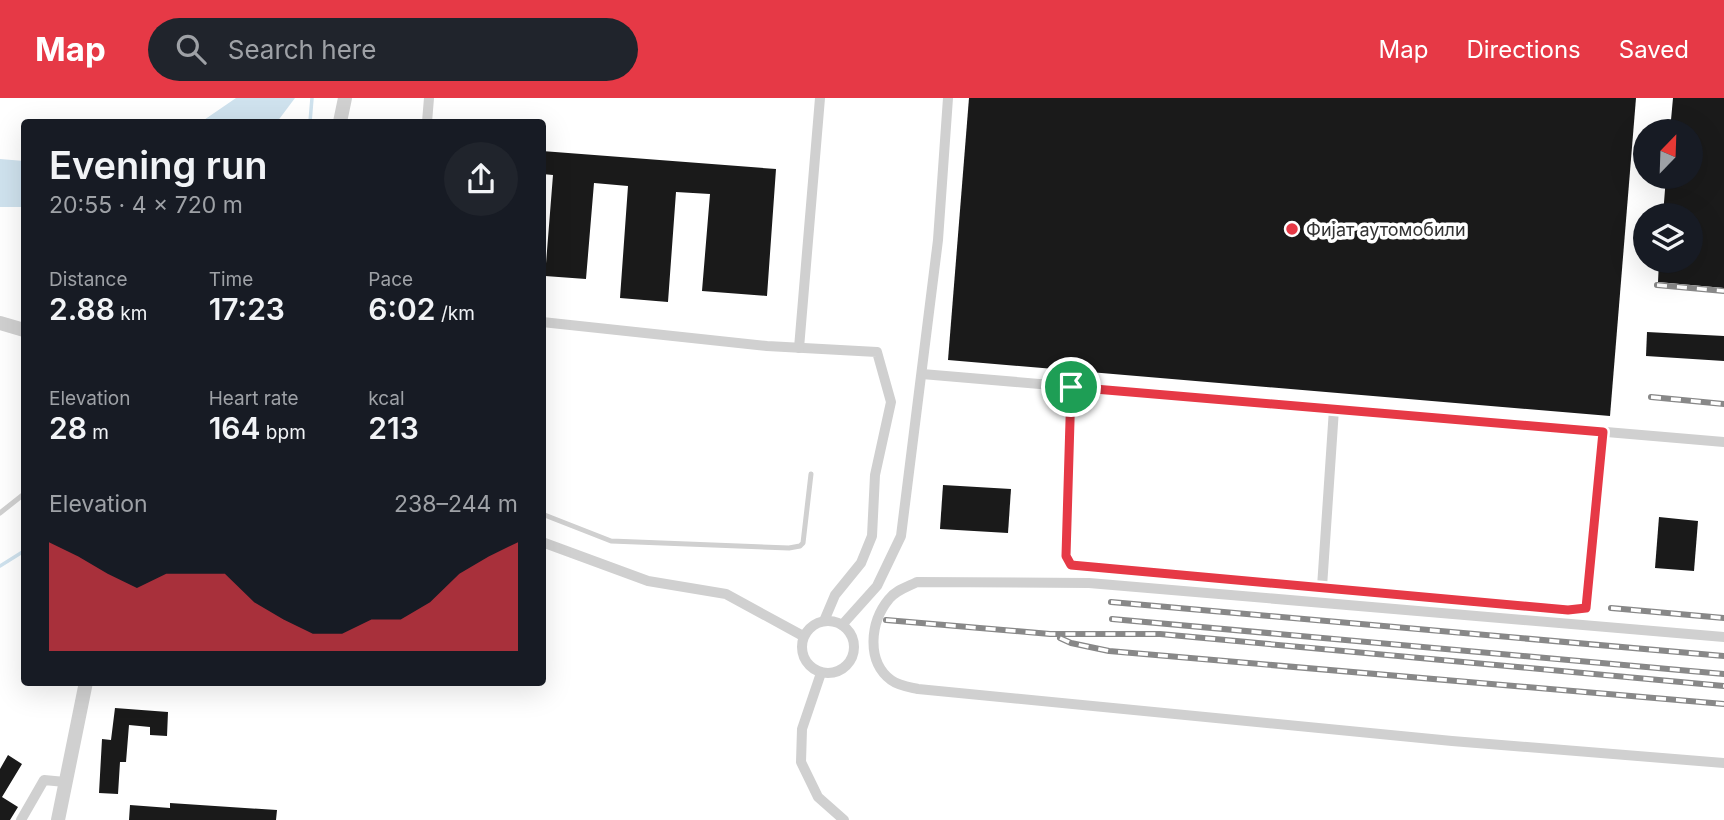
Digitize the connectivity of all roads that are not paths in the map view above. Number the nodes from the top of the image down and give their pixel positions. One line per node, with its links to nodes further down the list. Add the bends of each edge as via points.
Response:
1 (345, 98): 5 (street)
2 (429, 98): 6 (street)
3 (820, 98): 10 (street)
4 (948, 98): 11 (street)
5 (341, 119)
6 (427, 119)
7 (546, 322): 10 (street)
8 (0, 323): 9 (street)
9 (21, 329)
10 (799, 348): 22 (street, via 877,352 891,402 875,475 872,536 861,563 835,595)
11 (922, 374): 12 (street); 23 (street, via 901,536 877,586)
12 (1071, 387): 13 (street); 21 (street, via 1066,556 1071,565)
13 (1334, 409): 14 (street); 21 (street)
14 (1603, 432): 15 (street); 21 (street, via 1586,608)
15 (1724, 442)
16 (811, 474): 19 (lane, via 803,543 789,548 611,541)
17 (21, 496): 18 (lane)
18 (0, 513)
19 (546, 516)
20 (546, 543): 24 (street, via 648,581 726,594)
21 (1322, 587)
22 (824, 621): 23 (street); 24 (street)
23 (842, 625): 26 (street, via 854,645 850,661 838,672)
24 (803, 636): 26 (street, via 806,663)
25 (1724, 638): 28 (street, via 1088,583 917,582 889,599 873,638 884,672 892,681 918,689)
26 (821, 673): 32 (street, via 802,729 802,762 818,797)
27 (85, 686): 29 (street)
28 (1724, 763)
29 (65, 782): 30 (street, via 44,780); 31 (street)
30 (21, 820)
31 (58, 820)
32 (844, 820)

